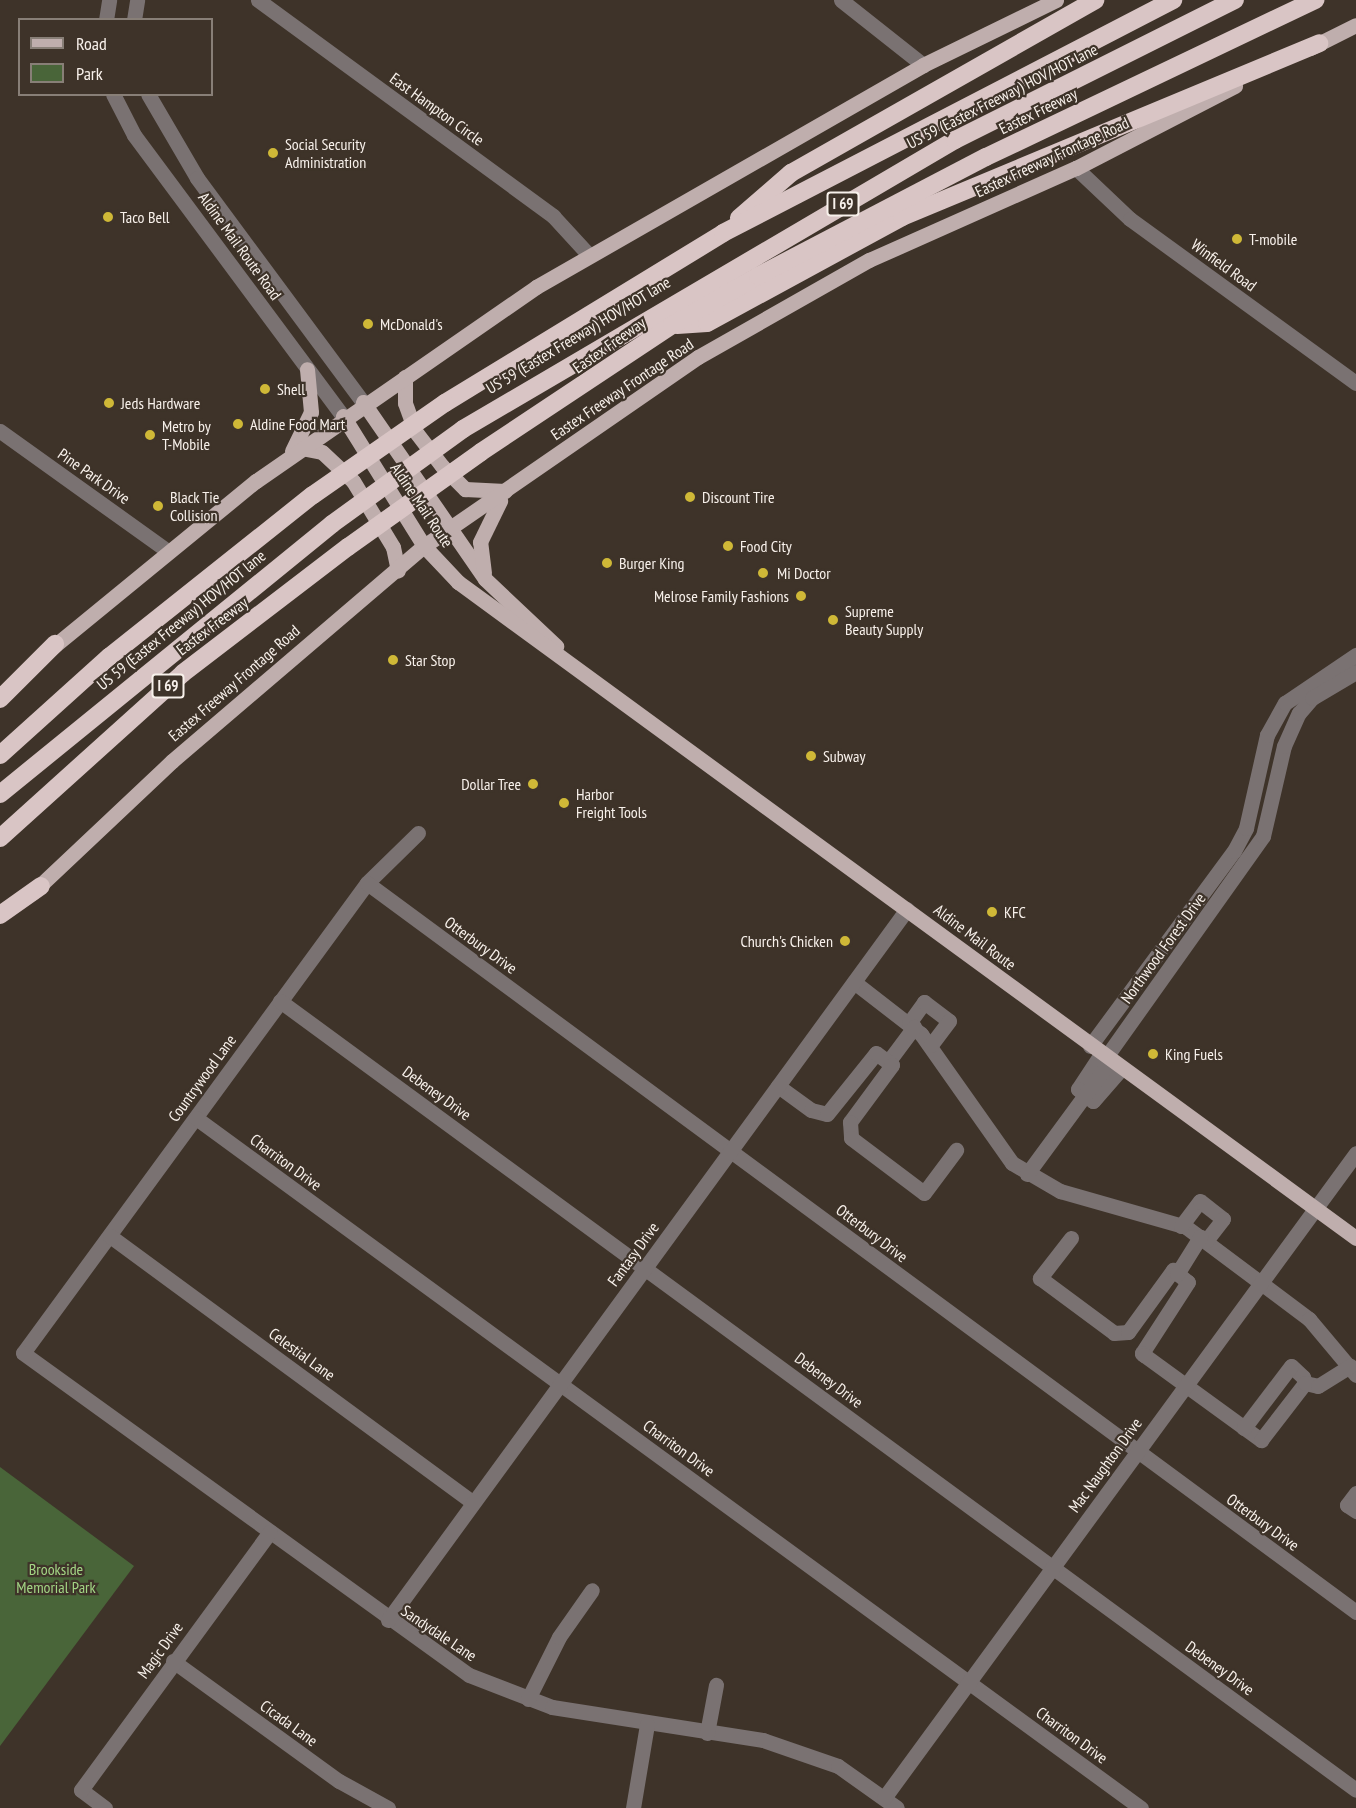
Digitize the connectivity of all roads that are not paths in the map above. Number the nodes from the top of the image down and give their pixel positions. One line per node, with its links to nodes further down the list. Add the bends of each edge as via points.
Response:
1 (109, 0): 10 (street)
2 (136, 0): 11 (street)
3 (258, 0): 21 (street, East Hampton Circle, via 553,216)
4 (841, 0): 14 (street)
5 (1056, 0): 14 (main road)
6 (1095, 0): 20 (highway, via 791,173)
7 (1173, 0): 20 (highway, Eastex Freeway / I 69)
8 (1235, 0): 47 (highway, US 59 (Eastex Freeway) HOV/HOT lane / I 69, bridge, via 955,140 463,429 332,524)
9 (1315, 0): 24 (highway, Eastex Freeway / I 69, via 986,157)
10 (106, 18)
11 (134, 18)
12 (1356, 25): 13 (main road, Eastex Freeway Frontage Road)
13 (1319, 43): 17 (main road, Eastex Freeway Frontage Road); 24 (highway, via 902,218 707,323)
14 (923, 65): 21 (main road)
15 (114, 96): 19 (street, Aldine Mail Route Road, via 134,135)
16 (149, 96): 18 (street, Aldine Mail Route Road)
17 (1076, 168): 27 (street, Winfield Road, via 1130,219); 32 (main road, Eastex Freeway Frontage Road, via 849,271 698,357)
18 (200, 181): 19 (street); 22 (street, Aldine Mail Route Road)
19 (180, 195): 23 (street, Aldine Mail Route Road)
20 (723, 233): 46 (highway, Eastex Freeway / I 69, bridge, via 445,403 313,495 109,657)
21 (588, 254): 26 (main road)
22 (295, 309): 23 (street); 28 (street, Aldine Mail Route Road)
23 (274, 323): 25 (street, Aldine Mail Route Road)
24 (672, 325): 49 (highway, Eastex Freeway / I 69, bridge, via 481,452 183,673)
25 (307, 369): 29 (street, Aldine Mail Route Road); 31 (main road, via 311,412)
26 (405, 377): 28 (main road); 32 (main road, via 405,403 415,431 442,466 465,489)
27 (1356, 383)
28 (363, 402): 29 (main road); 33 (main road, Aldine Mail Route)
29 (343, 416): 31 (main road); 34 (main road, Aldine Mail Route)
30 (0, 431): 35 (street, Pine Park Drive)
31 (295, 453): 35 (main road); 36 (main road, via 322,452 352,482 393,547)
32 (507, 491): 33 (main road, Eastex Freeway Frontage Road); 37 (main road, via 486,520 480,542)
33 (449, 530): 34 (main road, Eastex Freeway Frontage Road); 37 (main road, Aldine Mail Route)
34 (424, 546): 36 (main road, Eastex Freeway Frontage Road); 40 (main road, Aldine Mail Route, via 492,610)
35 (166, 550): 38 (main road)
36 (398, 570): 53 (main road, Eastex Freeway Frontage Road, via 172,760)
37 (485, 579): 40 (main road, Aldine Mail Route)
38 (55, 644): 42 (main road); 43 (highway)
39 (1356, 655): 44 (street, Northwood Forest Drive)
40 (573, 663): 54 (main road, Aldine Mail Route)
41 (1356, 672): 45 (street, Northwood Forest Drive, via 1312,698)
42 (0, 692)
43 (0, 699)
44 (1284, 703): 45 (street); 50 (street, Northwood Forest Drive, via 1267,735 1246,828)
45 (1299, 713): 51 (street, Northwood Forest Drive, via 1284,746 1263,836)
46 (0, 755)
47 (0, 794)
48 (418, 833): 52 (street, Countrywood Lane)
49 (0, 838)
50 (1234, 851): 51 (street); 61 (street, Northwood Forest Drive)
51 (1249, 860): 61 (street, Northwood Forest Drive)
52 (367, 883): 58 (street, Countrywood Lane); 69 (street, Otterbury Drive)
53 (41, 885): 55 (highway); 56 (main road, Eastex Freeway Frontage Road)
54 (907, 909): 57 (street, Fantasy Drive); 61 (main road, Aldine Mail Route)
55 (0, 915)
56 (0, 920)
57 (854, 982): 59 (street); 63 (street, Fantasy Drive)
58 (280, 1001): 66 (street, Countrywood Lane); 78 (street, Debeney Drive)
59 (911, 1025): 60 (street); 60 (street, via 924,1002 949,1021); 62 (street)
60 (931, 1045): 71 (street, via 1006,1156)
61 (1106, 1057): 64 (street, via 1078,1089); 64 (street, via 1098,1101); 72 (main road, Aldine Mail Route)
62 (888, 1062): 65 (street, via 876,1053); 67 (street, via 892,1065)
63 (778, 1086): 65 (street, via 817,1113); 69 (street, Fantasy Drive)
64 (1085, 1096): 71 (street)
65 (834, 1110): 67 (street)
66 (195, 1118): 74 (street, Countrywood Lane); 86 (street, Charriton Drive)
67 (850, 1122): 68 (street, via 854,1142 924,1193)
68 (956, 1150)
69 (732, 1151): 78 (street, Fantasy Drive); 89 (street, Otterbury Drive)
70 (1356, 1153): 72 (street, Mac Naughton Drive)
71 (1027, 1174): 73 (street, via 1060,1191)
72 (1316, 1208): 76 (main road, Aldine Mail Route); 80 (street, Mac Naughton Drive)
73 (1181, 1226): 77 (street); 77 (street, via 1200,1201 1223,1219)
74 (110, 1236): 83 (street, Countrywood Lane); 91 (street, Celestial Lane)
75 (1071, 1238): 81 (street, via 1040,1278 1114,1333)
76 (1356, 1238)
77 (1203, 1239): 79 (street); 80 (street)
78 (646, 1267): 86 (street, Fantasy Drive); 94 (street, Debeney Drive)
79 (1177, 1274): 81 (street, via 1173,1270); 82 (street, via 1188,1282)
80 (1261, 1282): 84 (street, via 1321,1330); 87 (street, Mac Naughton Drive)
81 (1128, 1332): 82 (street)
82 (1144, 1344): 87 (street, via 1144,1356)
83 (23, 1353): 93 (street, Sandydale Lane)
84 (1353, 1370): 85 (street, via 1318,1386)
85 (1305, 1383): 88 (street, via 1261,1440); 88 (street, via 1291,1366)
86 (561, 1384): 91 (street, Fantasy Drive); 99 (street, Charriton Drive)
87 (1185, 1385): 88 (street); 89 (street, Mac Naughton Drive)
88 (1244, 1428)
89 (1136, 1452): 94 (street, Mac Naughton Drive); 96 (street, Otterbury Drive)
90 (1356, 1493): 92 (street, via 1347,1504)
91 (472, 1502): 97 (street, Fantasy Drive)
92 (1356, 1511)
93 (270, 1532): 97 (street, Sandydale Lane); 98 (street, Magic Drive)
94 (1052, 1568): 99 (street, Mac Naughton Drive); 104 (street, Debeney Drive)
95 (591, 1590): 101 (street, via 559,1637)
96 (1356, 1612)
97 (388, 1620): 101 (street, Sandydale Lane, via 469,1675)
98 (173, 1661): 106 (street, Magic Drive, via 81,1790); 107 (street, Cicada Lane, via 339,1781)
99 (969, 1681): 105 (street, Mac Naughton Drive); 110 (street, Charriton Drive)
100 (716, 1685): 103 (street)
101 (528, 1699): 102 (street, Sandydale Lane)
102 (646, 1724): 103 (street, Sandydale Lane); 108 (street)
103 (707, 1733): 105 (street, Sandydale Lane, via 763,1740 837,1766)
104 (1356, 1790)
105 (884, 1798): 109 (street, Sandydale Lane)
106 (105, 1808)
107 (388, 1808)
108 (633, 1808)
109 (897, 1808)
110 (1141, 1808)

